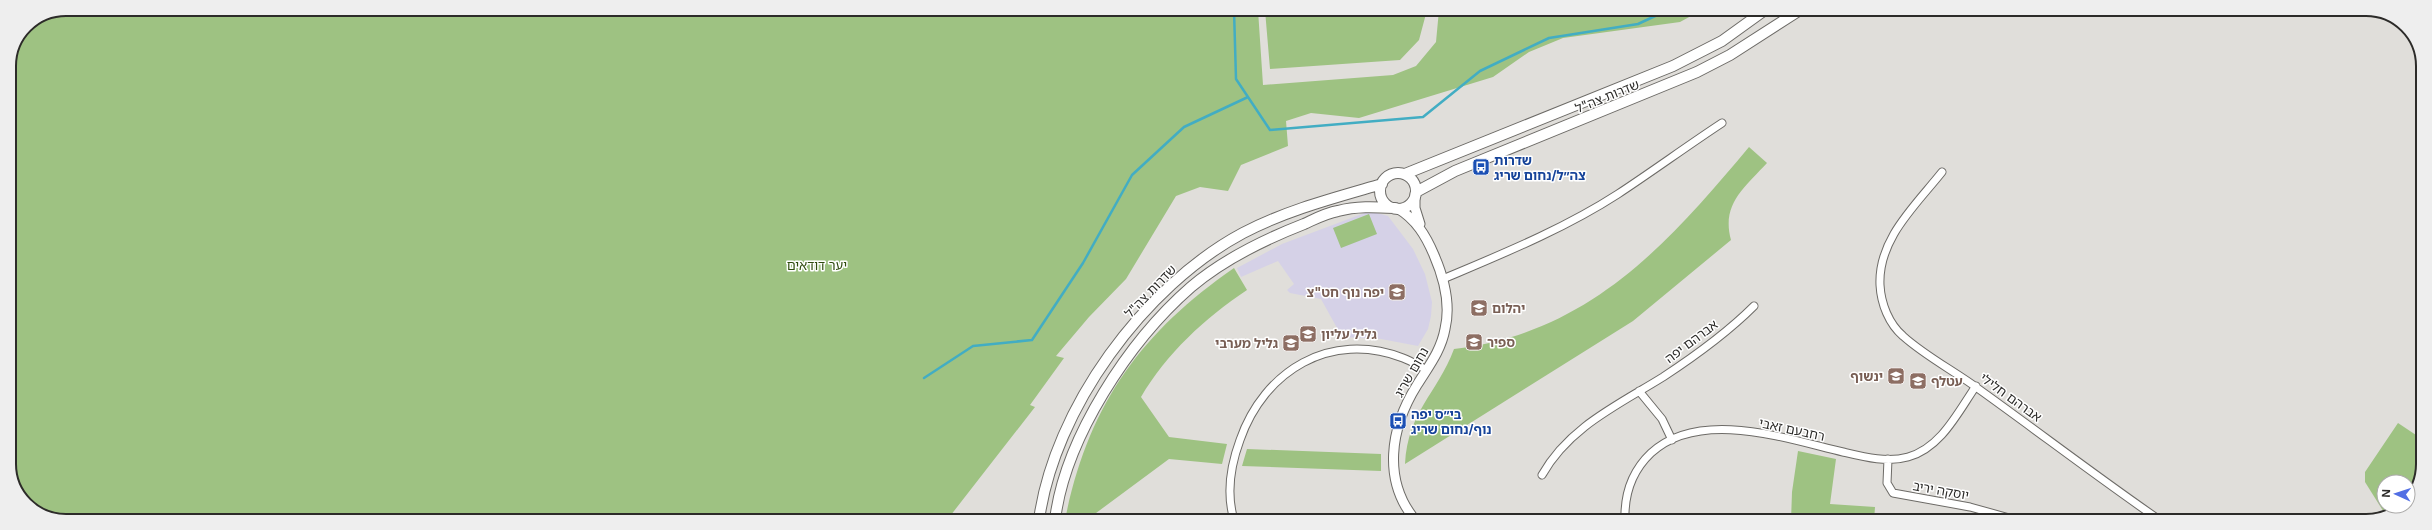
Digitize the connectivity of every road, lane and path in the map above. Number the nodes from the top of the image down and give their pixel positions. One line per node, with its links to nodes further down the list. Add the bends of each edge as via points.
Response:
1 (1757, 16): 5 (main road, שדרות צה"ל, via 1722,41 1673,66)
2 (1791, 16): 7 (main road, שדרות צה"ל, via 1730,55 1697,72 1455,171)
3 (1722, 123): 10 (street, via 1586,213)
4 (1942, 172): 13 (street, אברהם חלילי, via 1893,233 1882,259 1880,286 1887,313 1903,336)
5 (1405, 174): 6 (main road, via 1391,174); 7 (main road, via 1413,181)
6 (1382, 184): 8 (main road, via 1381,193 1384,200); 18 (main road, שדרות צה"ל, via 1327,199 1262,224 1221,246 1180,276 1130,330 1087,390 1056,454)
7 (1416, 193): 8 (main road, via 1408,205); 9 (street, נחום שריג, via 1415,212)
8 (1396, 208): 9 (street, נחום שריג, via 1410,217); 19 (main road, שדרות צה"ל, via 1365,207 1336,211 1249,248 1190,288 1142,340 1098,404 1071,459)
9 (1424, 235): 10 (street, נחום שריג)
10 (1443, 279): 12 (street, נחום שריג, via 1447,301 1446,328 1436,356)
11 (1754, 306): 14 (street, אברהם יפה, via 1701,350)
12 (1427, 370): 20 (street, via 1403,358 1353,350 1330,352 1309,359 1290,370 1272,385 1257,404 1244,428 1231,471 1230,500); 21 (street, נחום שריג, via 1406,407 1394,448 1394,476 1397,489)
13 (1976, 386): 16 (street, רחבעם זאבי, via 1934,443 1909,457); 24 (street, אברהם חלילי)
14 (1639, 391): 15 (street, via 1662,419); 17 (street, אברהם יפה, via 1573,435)
15 (1672, 440): 16 (street, רחבעם זאבי, via 1690,433 1733,430); 22 (street, רחבעם זאבי, via 1652,452 1634,474 1628,490)
16 (1888, 459): 23 (street, יוסקה יריב, via 1887,483 1893,493)
17 (1542, 475)
18 (1041, 514)
19 (1057, 514)
20 (1233, 514)
21 (1411, 514)
22 (1626, 514)
23 (1995, 514)
24 (2151, 514)

